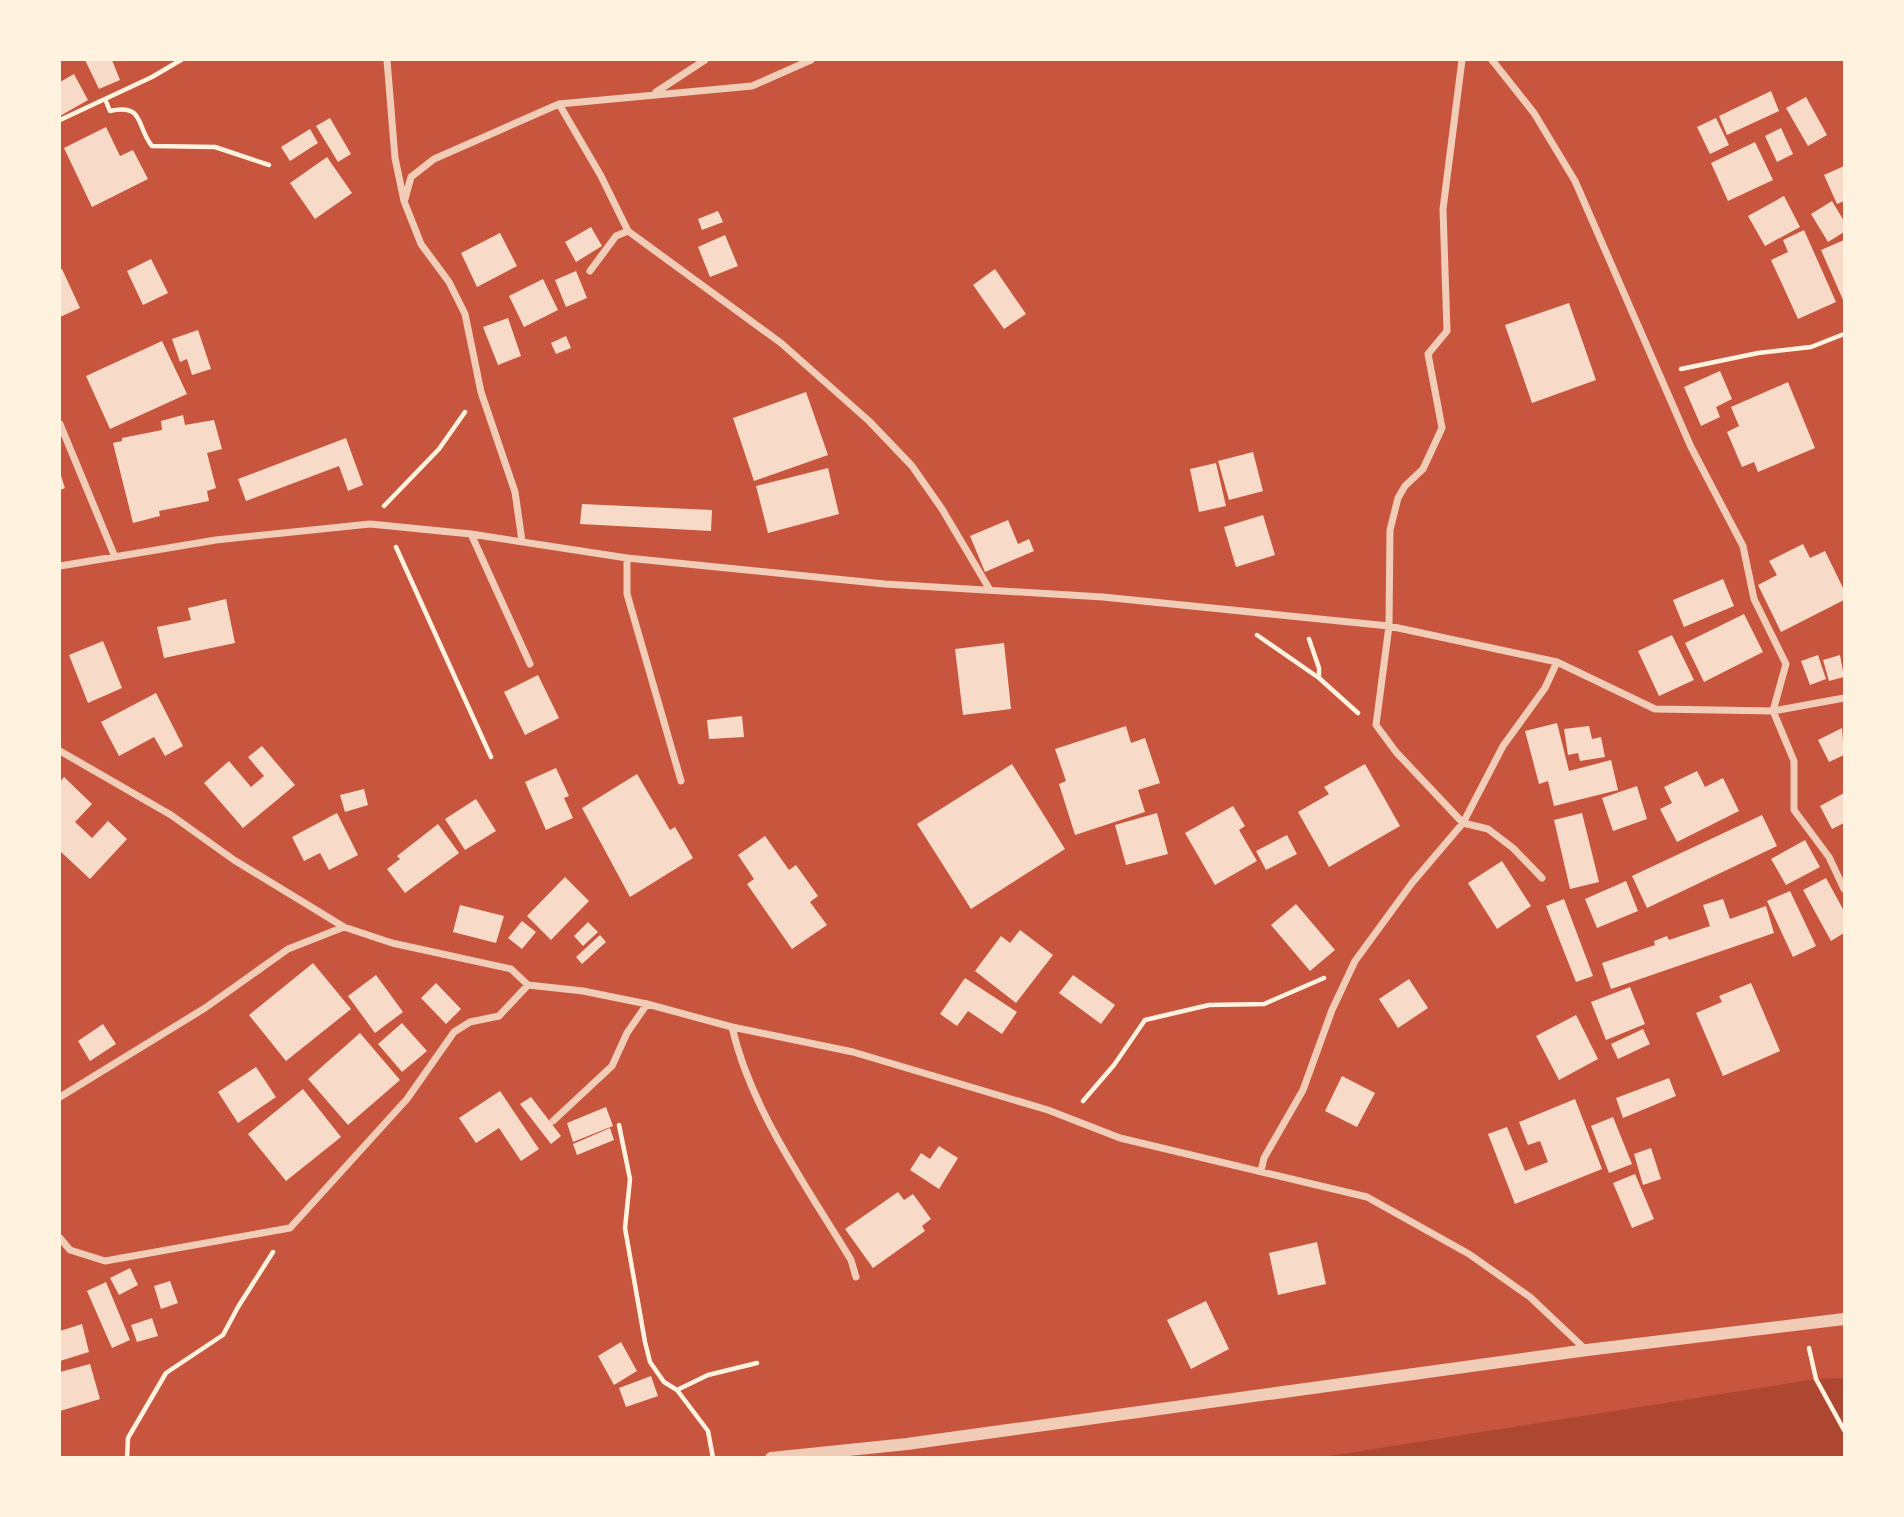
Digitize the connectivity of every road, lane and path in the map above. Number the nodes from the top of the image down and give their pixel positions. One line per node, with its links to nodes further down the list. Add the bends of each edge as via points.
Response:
1 (181, 60): 8 (path)
2 (387, 60): 12 (street, via 395,158)
3 (705, 60): 7 (street)
4 (811, 60): 7 (street, via 752,86)
5 (1462, 60): 29 (street, via 1443,209 1447,331 1427,354 1442,428 1423,469 1398,498 1390,530)
6 (1492, 60): 16 (street, via 1534,113 1575,181)
7 (654, 93): 9 (street)
8 (105, 99): 10 (path); 11 (path, via 110,111 126,108 135,113 152,146 215,146)
9 (559, 104): 12 (street, via 434,159 411,177); 13 (street)
10 (60, 120)
11 (270, 165)
12 (404, 201): 17 (street, via 421,244 466,314)
13 (628, 231): 14 (street, via 616,236); 26 (street, via 781,343 869,421 935,498)
14 (590, 271)
15 (1844, 334): 16 (path, via 1811,347)
16 (1660, 372): 34 (street, via 1691,447 1743,546 1754,598 1786,664)
17 (481, 392): 19 (path, via 439,449); 22 (street, via 515,492)
18 (60, 424): 23 (street)
19 (370, 524): 20 (street); 23 (street, via 284,531)
20 (395, 526): 21 (street); 37 (path, via 396,547)
21 (471, 534): 22 (street); 31 (street)
22 (522, 541): 24 (street)
23 (115, 557): 25 (street)
24 (627, 558): 26 (street); 38 (street, via 627,594)
25 (60, 566)
26 (990, 590): 27 (street)
27 (1226, 609): 28 (street); 32 (path)
28 (1305, 617): 29 (street); 32 (path)
29 (1389, 626): 30 (street); 35 (street)
30 (1557, 662): 34 (street, via 1655,709); 39 (street, via 1545,688 1503,746)
31 (530, 664)
32 (1319, 678): 35 (path)
33 (1844, 698): 34 (street)
34 (1773, 711): 41 (street, via 1794,761 1794,810 1829,857)
35 (1376, 725): 39 (street)
36 (60, 751): 42 (street, via 171,815 223,853)
37 (491, 757)
38 (681, 780)
39 (1463, 823): 40 (street, via 1488,829); 43 (street, via 1398,900)
40 (1542, 878)
41 (1844, 889)
42 (344, 927): 44 (street, via 511,969); 47 (street, via 288,948 205,1008)
43 (1355, 961): 48 (path, via 1264,1004 1209,1005 1145,1020 1079,1107); 51 (street, via 1303,1090)
44 (528, 985): 45 (street); 52 (street, via 499,1016 470,1022 454,1032 407,1099)
45 (647, 1004): 46 (street); 49 (street, via 612,1066)
46 (732, 1027): 48 (street, via 853,1052); 54 (street, via 740,1062 851,1260)
47 (60, 1097)
48 (1048, 1110): 51 (street, via 1120,1138)
49 (553, 1121)
50 (619, 1125): 59 (path, via 628,1157 625,1228 639,1322 650,1362 664,1382)
51 (1261, 1171): 57 (street, via 1367,1197 1417,1224 1530,1297)
52 (290, 1228): 53 (street, via 105,1261 70,1250); 61 (path, via 223,1335 166,1373 128,1438)
53 (60, 1238)
54 (856, 1277)
55 (1844, 1319): 56 (street)
56 (1804, 1322): 57 (street); 60 (path, via 1816,1379)
57 (1587, 1350): 63 (street, via 907,1444)
58 (757, 1363): 59 (path, via 708,1375)
59 (677, 1390): 62 (path, via 708,1430)
60 (1844, 1430)
61 (127, 1458)
62 (713, 1458)
63 (771, 1458)

